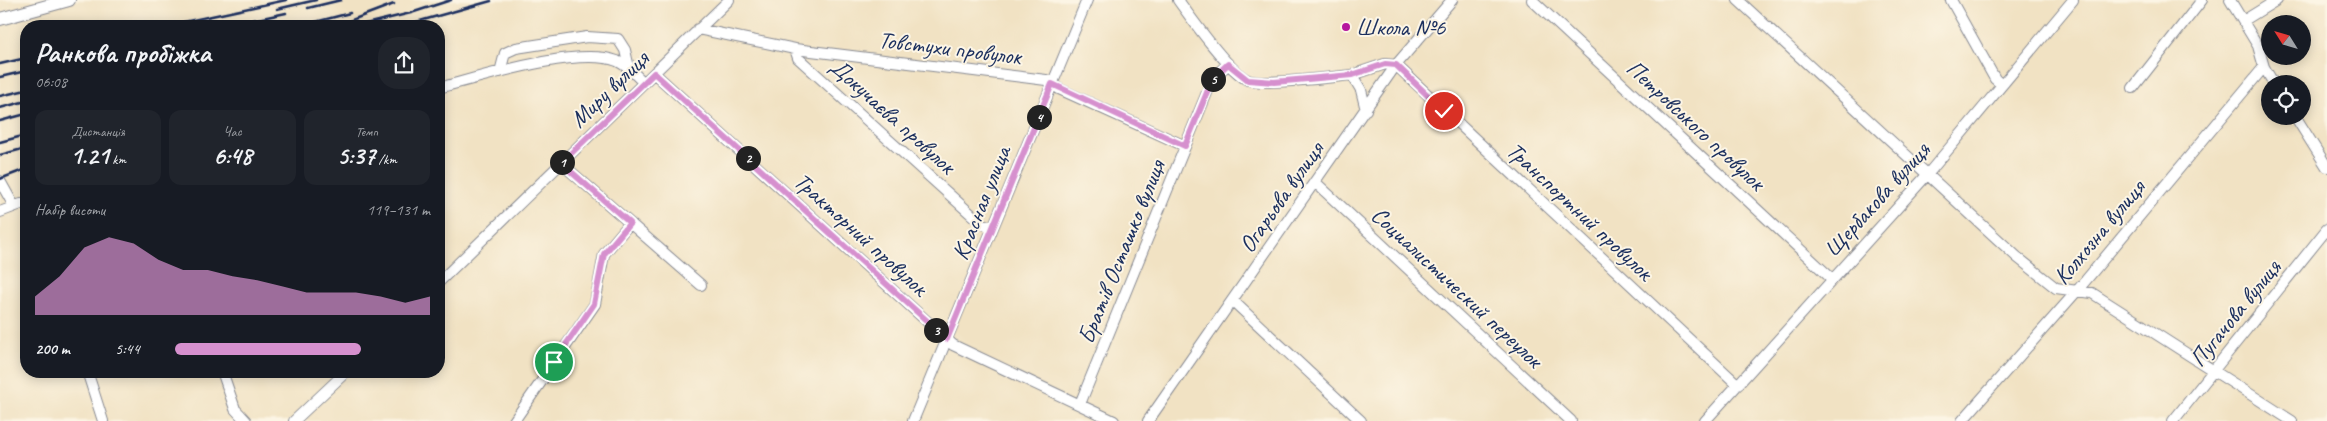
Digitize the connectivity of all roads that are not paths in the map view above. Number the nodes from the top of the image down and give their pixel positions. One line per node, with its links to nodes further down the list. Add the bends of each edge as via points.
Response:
1 (70, 0): 13 (main road)
2 (728, 0): 15 (street, Миру вулиця)
3 (1087, 0): 26 (street, Красная улица)
4 (1178, 0): 17 (street)
5 (1452, 0): 18 (street, Огарьова вулиця)
6 (1532, 0): 45 (street, Петровського провулок)
7 (1738, 0): 35 (street)
8 (1951, 0): 27 (street)
9 (2073, 0): 27 (street, Щербакова вулиця)
10 (2202, 0): 29 (street)
11 (2230, 0): 14 (street)
12 (2277, 0): 14 (street)
13 (0, 19)
14 (2243, 21): 19 (street, via 2258,46)
15 (698, 28): 16 (street, Товстухи провулок); 22 (street, Миру вулиця)
16 (795, 49): 26 (street, Товстухи провулок, via 1046,80); 42 (street, Докучаєва провулок, via 798,58 982,224)
17 (1228, 64): 23 (street, via 1248,80 1274,82); 32 (street, Братів Осташко вулиця, via 1213,78)
18 (1396, 65): 23 (street, via 1385,64); 30 (street, Огарьова вулиця); 54 (street, Транспортний провулок)
19 (2264, 67): 24 (street); 47 (street, Колхозна вулиця)
20 (628, 68): 21 (street, via 616,61 586,56); 21 (street, via 625,50 618,39 587,37 516,48 505,53); 25 (street)
21 (500, 72): 28 (street)
22 (654, 73): 25 (street, Миру вулиця); 49 (street, Тракторний провулок)
23 (1352, 75): 30 (street, via 1361,90)
24 (2269, 75)
25 (644, 83): 33 (street, Миру вулиця)
26 (1052, 84): 32 (street, Товстухи провулок); 42 (street, Красная улица)
27 (2002, 85): 35 (street, Щербакова вулиця)
28 (445, 86)
29 (2133, 88)
30 (1366, 110): 37 (street, Огарьова вулиця)
31 (2301, 125): 34 (street)
32 (1185, 146): 55 (street, Братів Осташко вулиця)
33 (561, 163): 41 (street); 44 (street, Миру вулиця)
34 (2327, 168)
35 (1927, 175): 45 (street, Щербакова вулиця); 47 (street, via 2056,288)
36 (0, 181): 39 (street)
37 (1315, 182): 48 (street, Огарьова вулиця); 64 (street, Социалистический переулок)
38 (20, 205): 39 (street)
39 (14, 206): 40 (street)
40 (0, 212)
41 (630, 223): 46 (street); 59 (street, via 604,254 594,304)
42 (993, 227): 49 (street, Красная улица)
43 (2327, 229): 50 (street, Пугачова вулиця)
44 (445, 276)
45 (1832, 279): 54 (street, Щербакова вулиця)
46 (701, 285)
47 (2076, 292): 50 (street, via 2092,293); 66 (street, Колхозна вулиця)
48 (1233, 301): 62 (street, Огарьова вулиця); 63 (street)
49 (947, 339): 55 (street, Тракторний провулок, via 953,345); 60 (street, Красная улица)
50 (2215, 370): 67 (street, Пугачова вулиця); 68 (street)
51 (88, 378): 56 (street)
52 (224, 378): 57 (street, via 235,409)
53 (340, 378): 58 (street)
54 (1738, 385): 65 (street, Щербакова вулиця)
55 (1080, 404): 61 (street, Тракторний провулок)
56 (103, 421)
57 (246, 421)
58 (294, 421)
59 (514, 421)
60 (913, 421)
61 (1114, 421)
62 (1148, 421)
63 (1361, 421)
64 (1572, 421)
65 (1705, 421)
66 (1962, 421)
67 (2173, 421)
68 (2292, 421)

